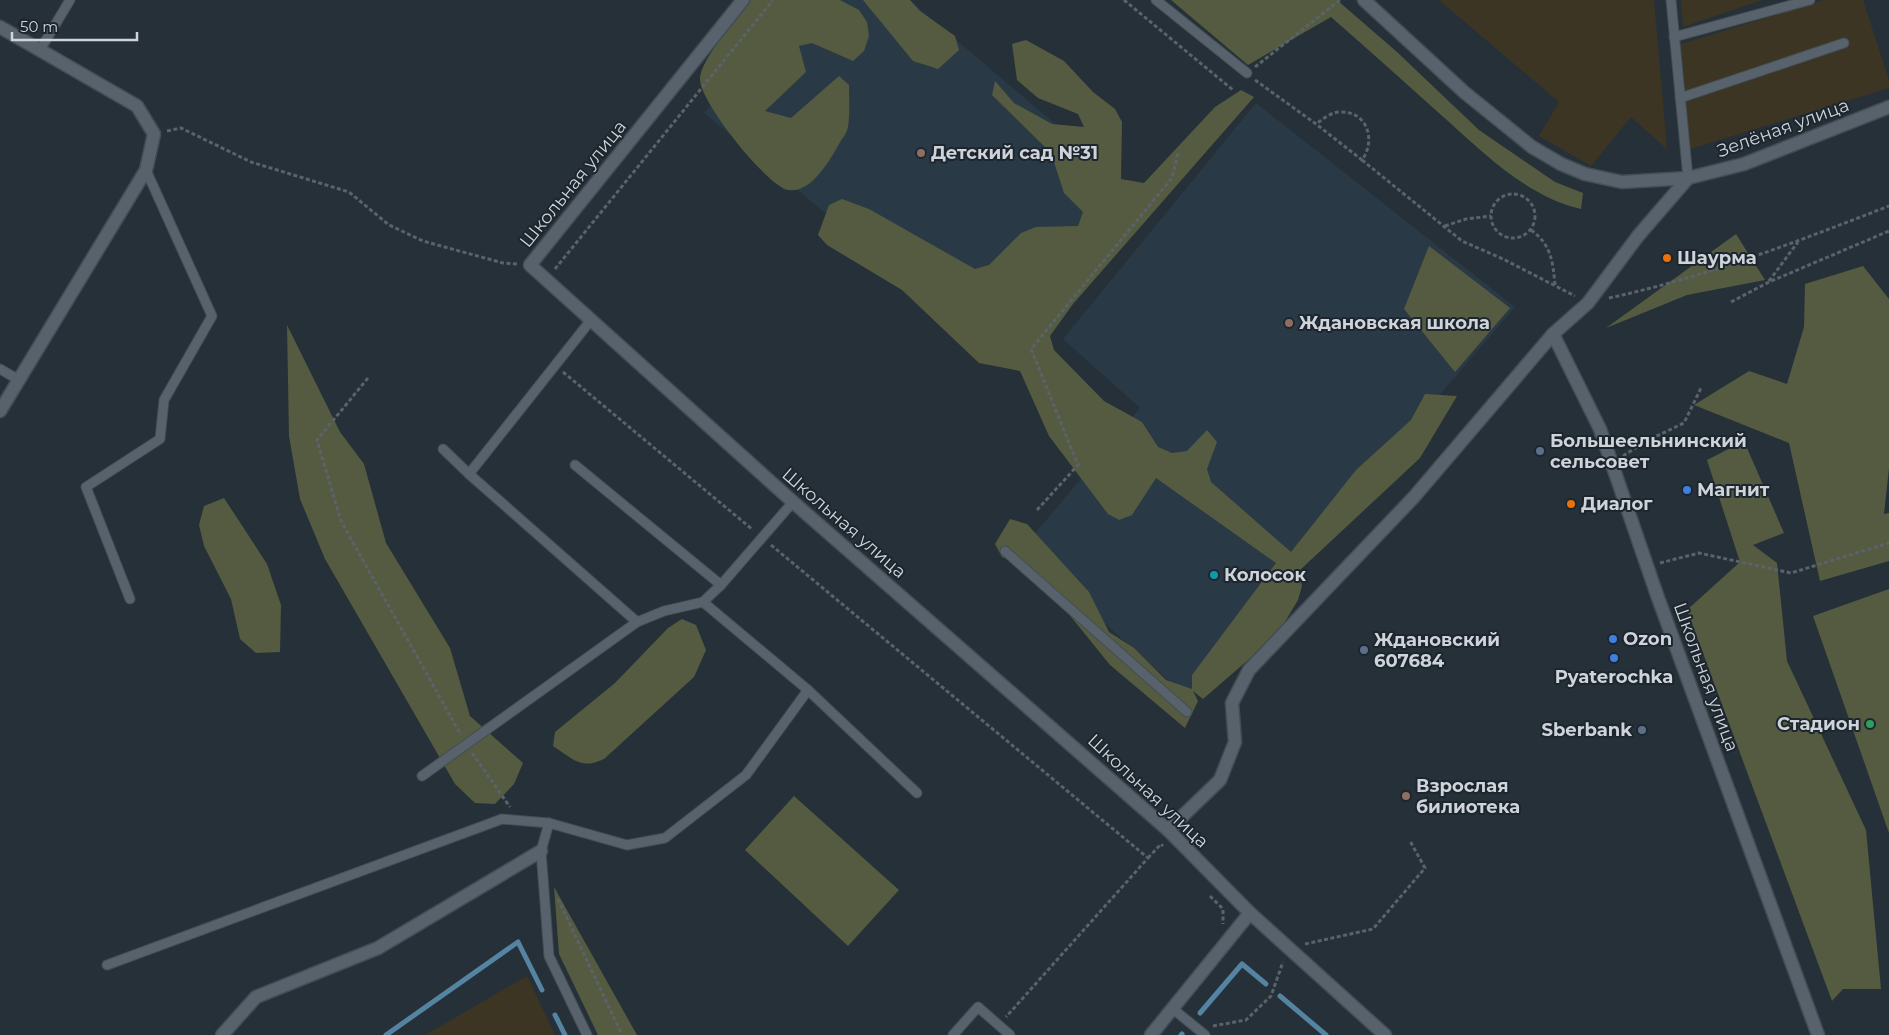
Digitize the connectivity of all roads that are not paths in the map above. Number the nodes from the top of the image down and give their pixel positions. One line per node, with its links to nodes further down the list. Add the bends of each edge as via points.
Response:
1 (70, 0): 10 (lane)
2 (743, 0): 16 (street, Школьная улица, via 530,265)
3 (1156, 0): 11 (lane)
4 (1364, 0): 15 (street, Зелёная улица, via 1503,125 1561,164 1585,174 1622,182)
5 (1671, 0): 8 (lane)
6 (1810, 0): 8 (lane)
7 (0, 27): 10 (street)
8 (1674, 37): 12 (lane)
9 (1844, 43): 12 (lane)
10 (40, 50): 14 (street, via 137,106 154,134)
11 (1247, 74)
12 (1680, 98): 15 (lane)
13 (1889, 107): 15 (street, Зелёная улица, via 1744,164)
14 (146, 170): 19 (street); 27 (lane, via 212,316 164,400 160,439 86,486)
15 (1688, 178): 17 (street, via 1638,236 1588,303)
16 (591, 320): 23 (lane); 24 (street, Школьная улица)
17 (1553, 334): 35 (street, via 1414,497 1249,670 1232,703 1235,742 1220,780); 47 (street, Школьная улица, via 1600,429)
18 (0, 369): 19 (lane)
19 (19, 380): 20 (street)
20 (0, 411)
21 (442, 449): 23 (lane)
22 (575, 465): 26 (lane)
23 (469, 474): 29 (lane)
24 (793, 502): 26 (lane); 35 (street, Школьная улица)
25 (1005, 551): 31 (lane)
26 (721, 585): 28 (lane)
27 (130, 599)
28 (703, 602): 29 (lane, via 664,611); 30 (lane)
29 (637, 622): 32 (lane)
30 (808, 690): 33 (lane); 34 (lane, via 746,775 665,838 628,846)
31 (1187, 712)
32 (422, 776)
33 (917, 793)
34 (549, 823): 36 (lane); 38 (lane, via 502,819)
35 (1168, 830): 37 (street, Школьная улица)
36 (541, 851): 41 (street, via 378,948 256,997); 42 (lane, via 549,956)
37 (1250, 913): 39 (street); 46 (street, Школьная улица)
38 (107, 964)
39 (1173, 1009): 40 (lane); 45 (street)
40 (1201, 1032)
41 (222, 1035)
42 (587, 1035)
43 (953, 1035): 44 (lane, via 978,1007)
44 (1010, 1035)
45 (1151, 1035)
46 (1385, 1035)
47 (1818, 1035)

